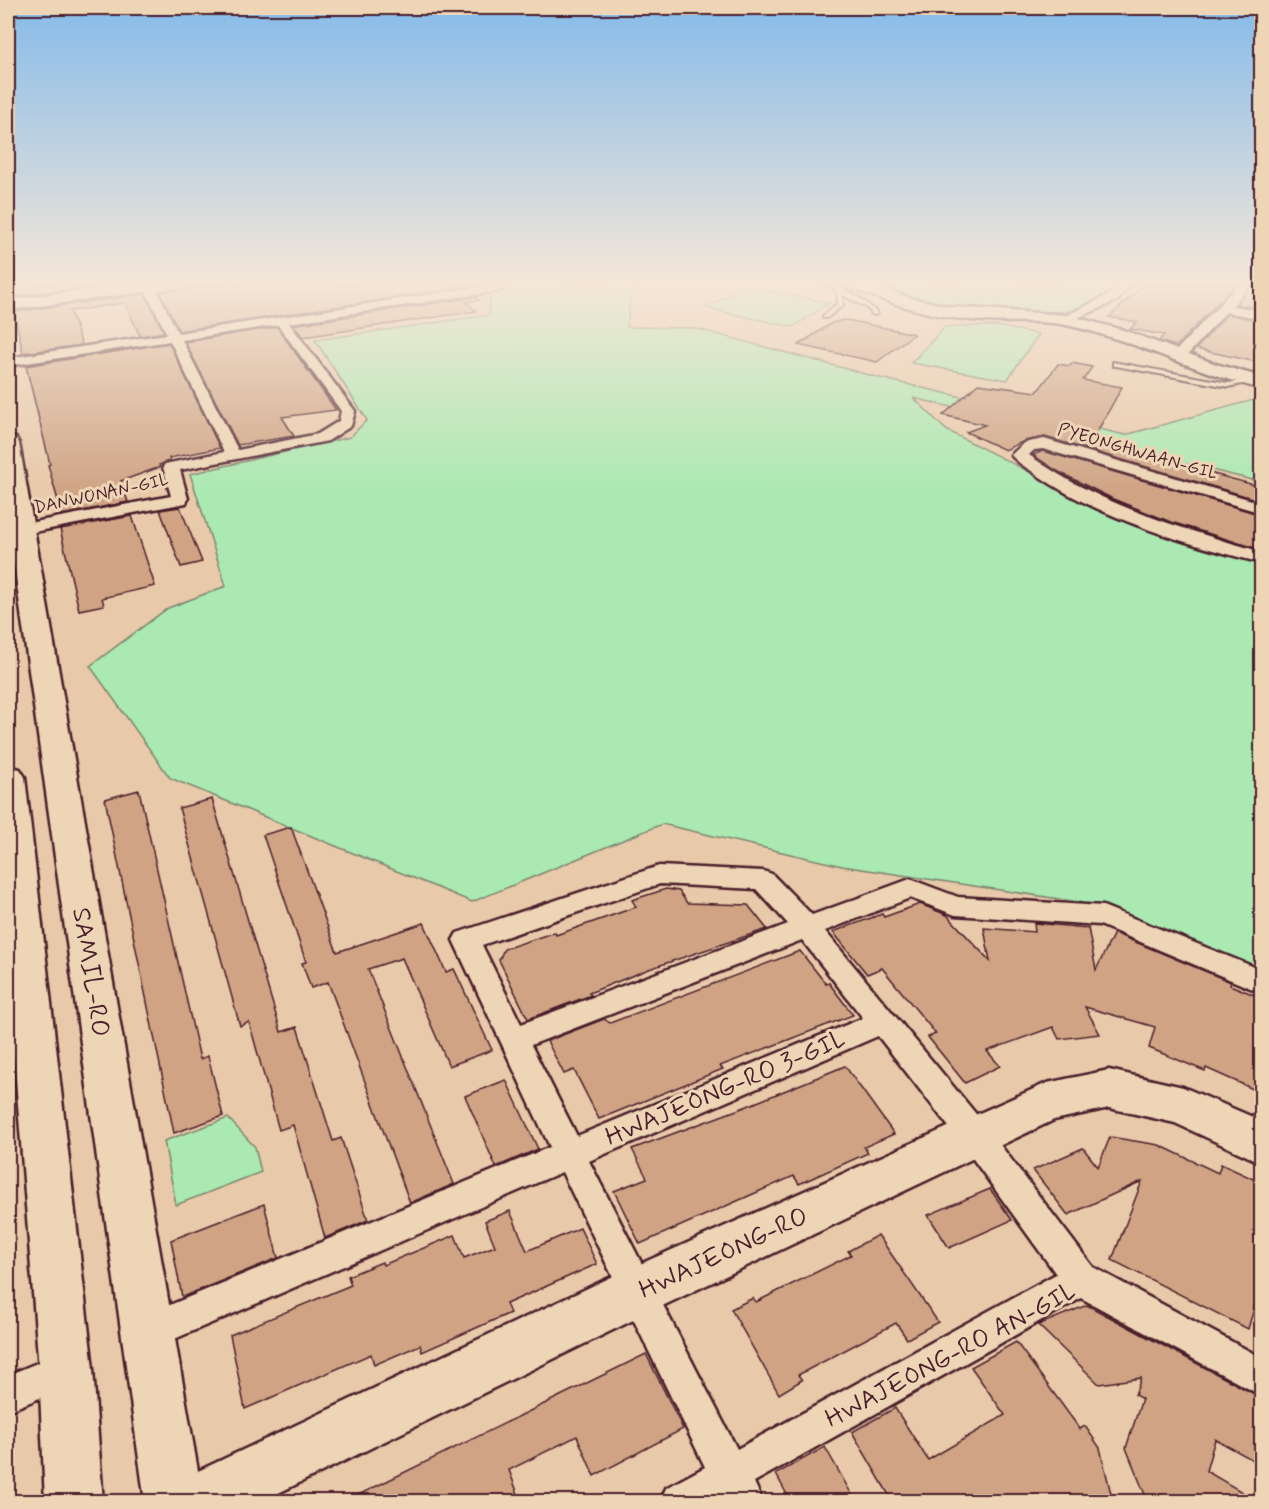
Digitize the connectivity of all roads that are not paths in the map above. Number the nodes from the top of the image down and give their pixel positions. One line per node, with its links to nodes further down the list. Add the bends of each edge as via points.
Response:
1 (58, 354): 7 (street)
2 (182, 354): 11 (street)
3 (306, 354): 11 (street, DANWONAN-GIL, via 348,411 346,423 323,438)
4 (1170, 354): 6 (main road)
5 (1180, 354): 6 (street)
6 (1178, 357): 9 (main road, via 1218,373)
7 (8, 362)
8 (1116, 364): 9 (lane, via 1228,385)
9 (1257, 382)
10 (8, 443): 13 (main road, SAMIL-RO)
11 (233, 455): 13 (street, DANWONAN-GIL, via 171,467 180,499)
12 (1262, 508): 14 (street, PYEONGHWAAN-GIL, via 1044,444 1029,446 1019,455 1104,507)
13 (14, 531): 25 (main road, SAMIL-RO)
14 (1262, 558)
15 (8, 777): 26 (main road)
16 (806, 926): 17 (street, via 910,888 955,906 1103,916); 18 (street); 19 (street); 19 (street, via 763,880 659,875 466,940)
17 (1262, 982)
18 (882, 1022): 20 (street); 22 (street, HWAJEONG-RO 3-GIL)
19 (514, 1039): 22 (street)
20 (974, 1135): 21 (main road, HWAJEONG-RO, via 1047,1102 1109,1089 1183,1106); 23 (street); 24 (main road, HWAJEONG-RO)
21 (1262, 1143)
22 (569, 1153): 24 (street); 25 (street, HWAJEONG-RO 3-GIL)
23 (1081, 1279): 27 (street, HWAJEONG-RO AN-GIL); 29 (street, HWAJEONG-RO AN-GIL)
24 (638, 1291): 29 (street); 32 (main road, HWAJEONG-RO)
25 (149, 1332): 31 (main road, SAMIL-RO)
26 (66, 1369): 28 (street); 30 (main road)
27 (1262, 1378)
28 (8, 1393)
29 (736, 1488): 33 (street, HWAJEONG-RO AN-GIL)
30 (75, 1502)
31 (174, 1502)
32 (196, 1502)
33 (680, 1502)

